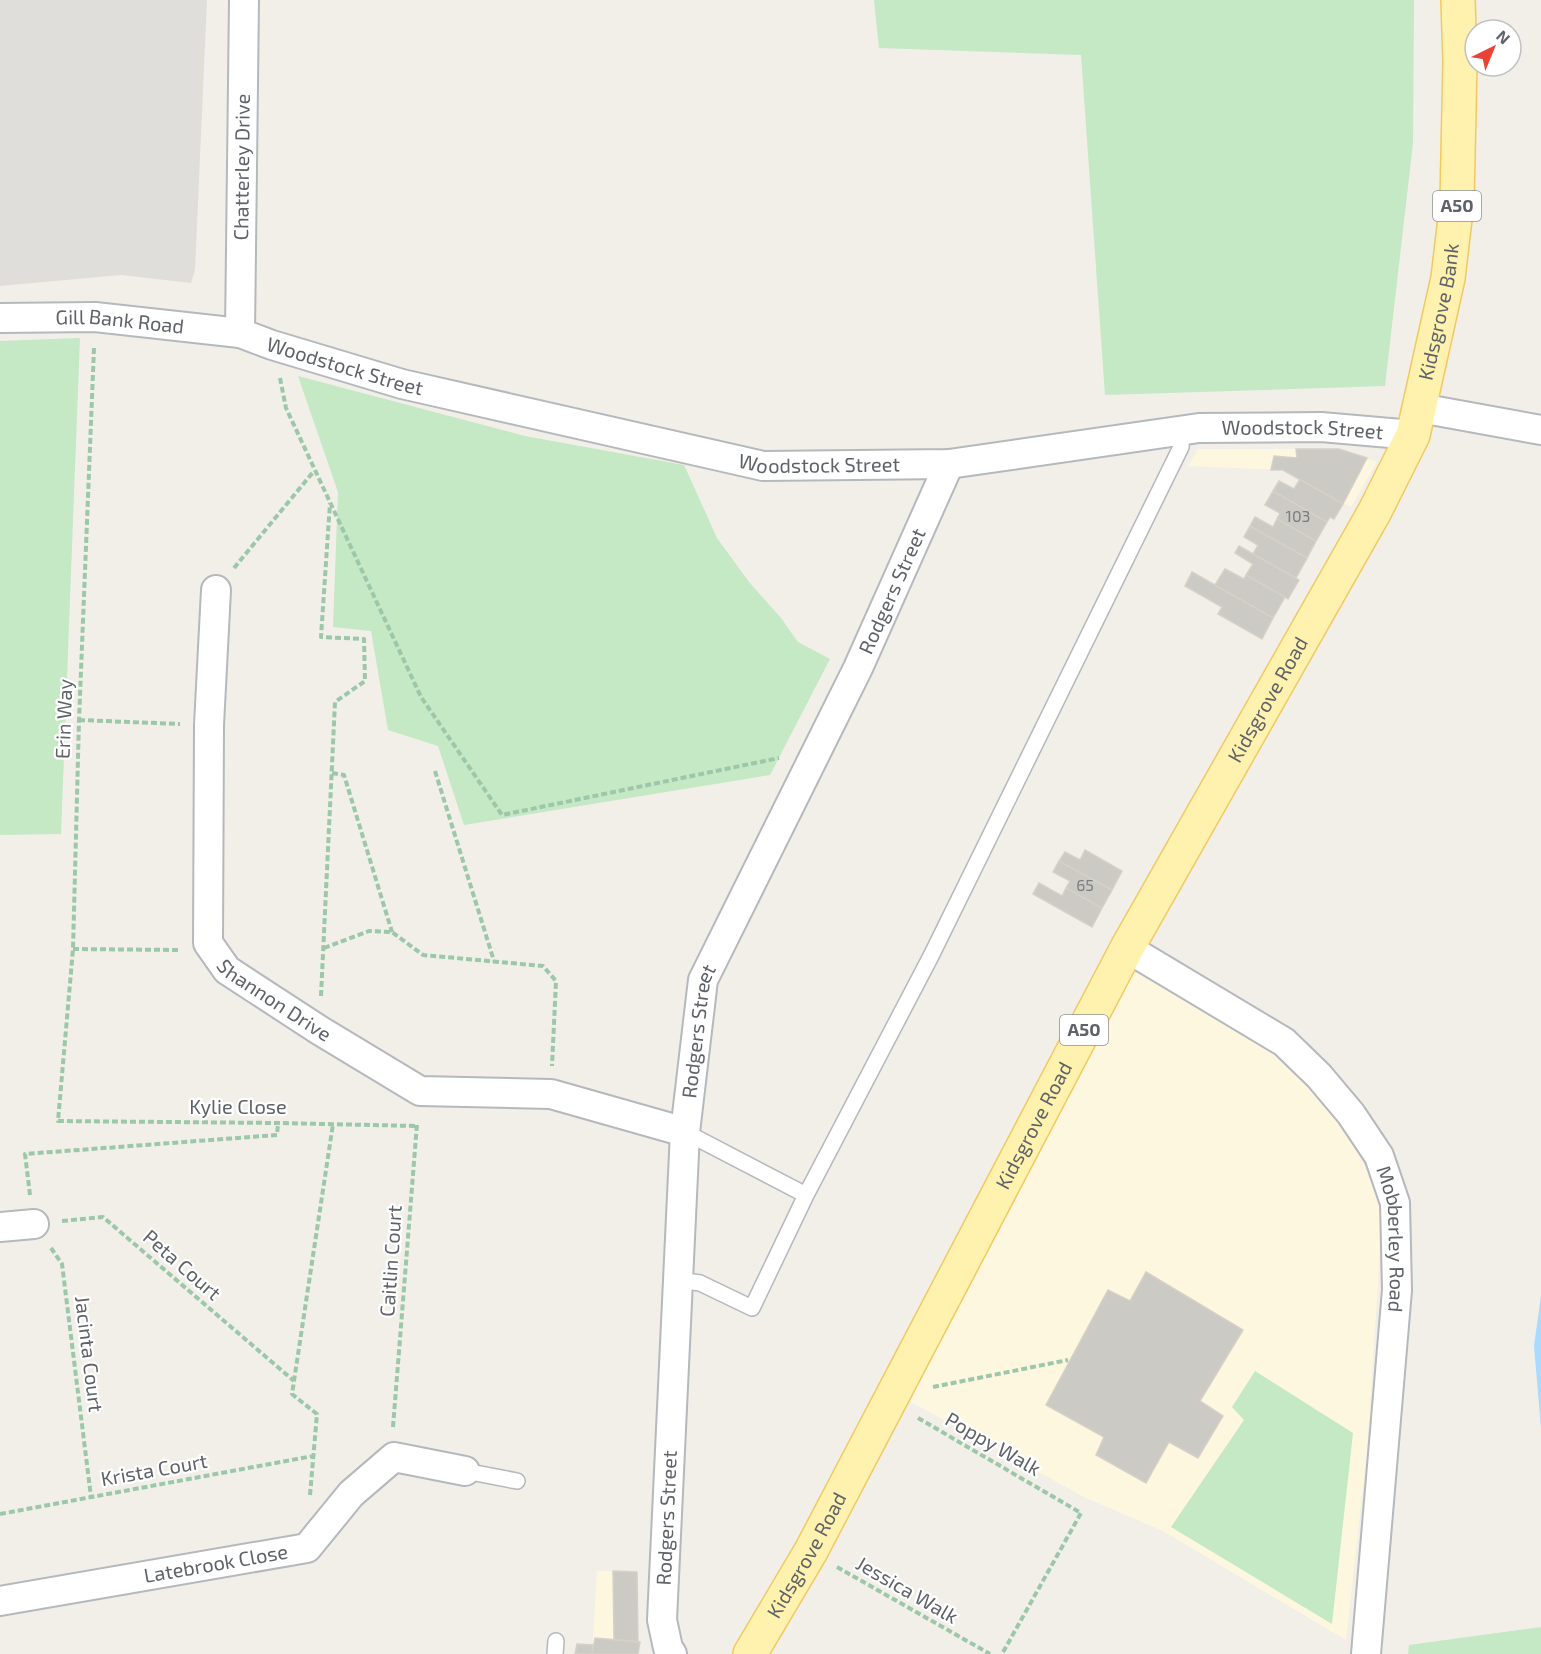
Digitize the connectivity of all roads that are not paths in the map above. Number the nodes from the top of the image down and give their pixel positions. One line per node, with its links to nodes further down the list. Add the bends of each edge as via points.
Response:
1 (244, 0): 4 (street, Chatterley Drive)
2 (1458, 0): 5 (main road, Kidsgrove Bank / A50, via 1457,202 1448,278)
3 (0, 318): 4 (street, Gill Bank Road, via 95,317)
4 (240, 333): 8 (street, Woodstock Street, via 402,384 763,465)
5 (1416, 421): 6 (street, Woodstock Street); 7 (street, Woodstock Street); 10 (main road, Kidsgrove Road / A50, via 1375,511)
6 (1182, 430): 8 (street, Woodstock Street); 12 (lane, via 1181,447 931,956)
7 (1541, 430)
8 (949, 464): 11 (street, Rodgers Street, via 858,668 703,980)
9 (216, 590): 11 (street, Shannon Drive, via 209,725 208,943 227,970 420,1090 551,1094)
10 (1127, 948): 20 (main road, Kidsgrove Road / A50, via 810,1551); 21 (street, Mobberley Road, via 1284,1042 1351,1114 1378,1156 1395,1203 1396,1290)
11 (685, 1132): 12 (lane); 15 (street, Rodgers Street)
12 (806, 1195): 15 (lane, via 752,1308 700,1282)
13 (34, 1224): 14 (street)
14 (0, 1227)
15 (678, 1280): 19 (street, Rodgers Street, via 662,1620)
16 (465, 1471): 17 (lane); 18 (street, Latebrook Close, via 393,1445 307,1548)
17 (517, 1481)
18 (0, 1601)
19 (672, 1654)
20 (750, 1654)
21 (1366, 1654)

